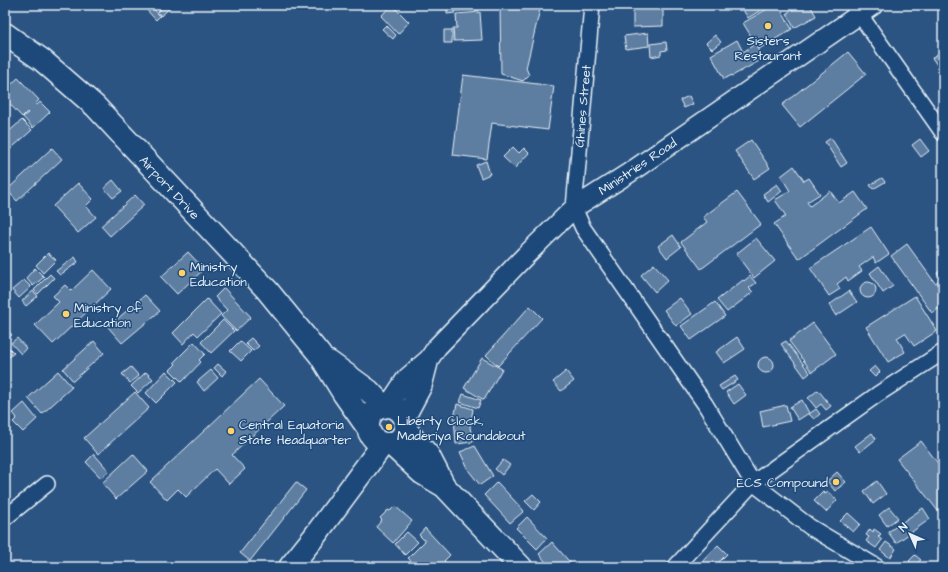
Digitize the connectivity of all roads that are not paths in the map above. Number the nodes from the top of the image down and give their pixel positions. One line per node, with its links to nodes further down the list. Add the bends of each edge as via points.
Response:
1 (592, 5): 5 (street, Ghines Street)
2 (862, 8): 4 (street); 5 (street, Ministries Road, via 629,173)
3 (5, 34): 7 (main road, Airport Drive, via 42,60 95,106 267,290 320,355 344,394)
4 (943, 133)
5 (574, 208): 7 (street, Ministries Road, via 526,254 438,347 429,359 422,386); 8 (street, via 583,228 705,404)
6 (943, 352): 8 (street, via 878,394)
7 (387, 426): 11 (main road, Ministries Road, via 362,446 353,483); 12 (main road, Airport Drive, via 428,455 444,486)
8 (753, 483): 13 (street); 14 (street, via 810,527)
9 (47, 484): 10 (street)
10 (5, 518)
11 (290, 567)
12 (521, 567)
13 (675, 567)
14 (877, 567)

